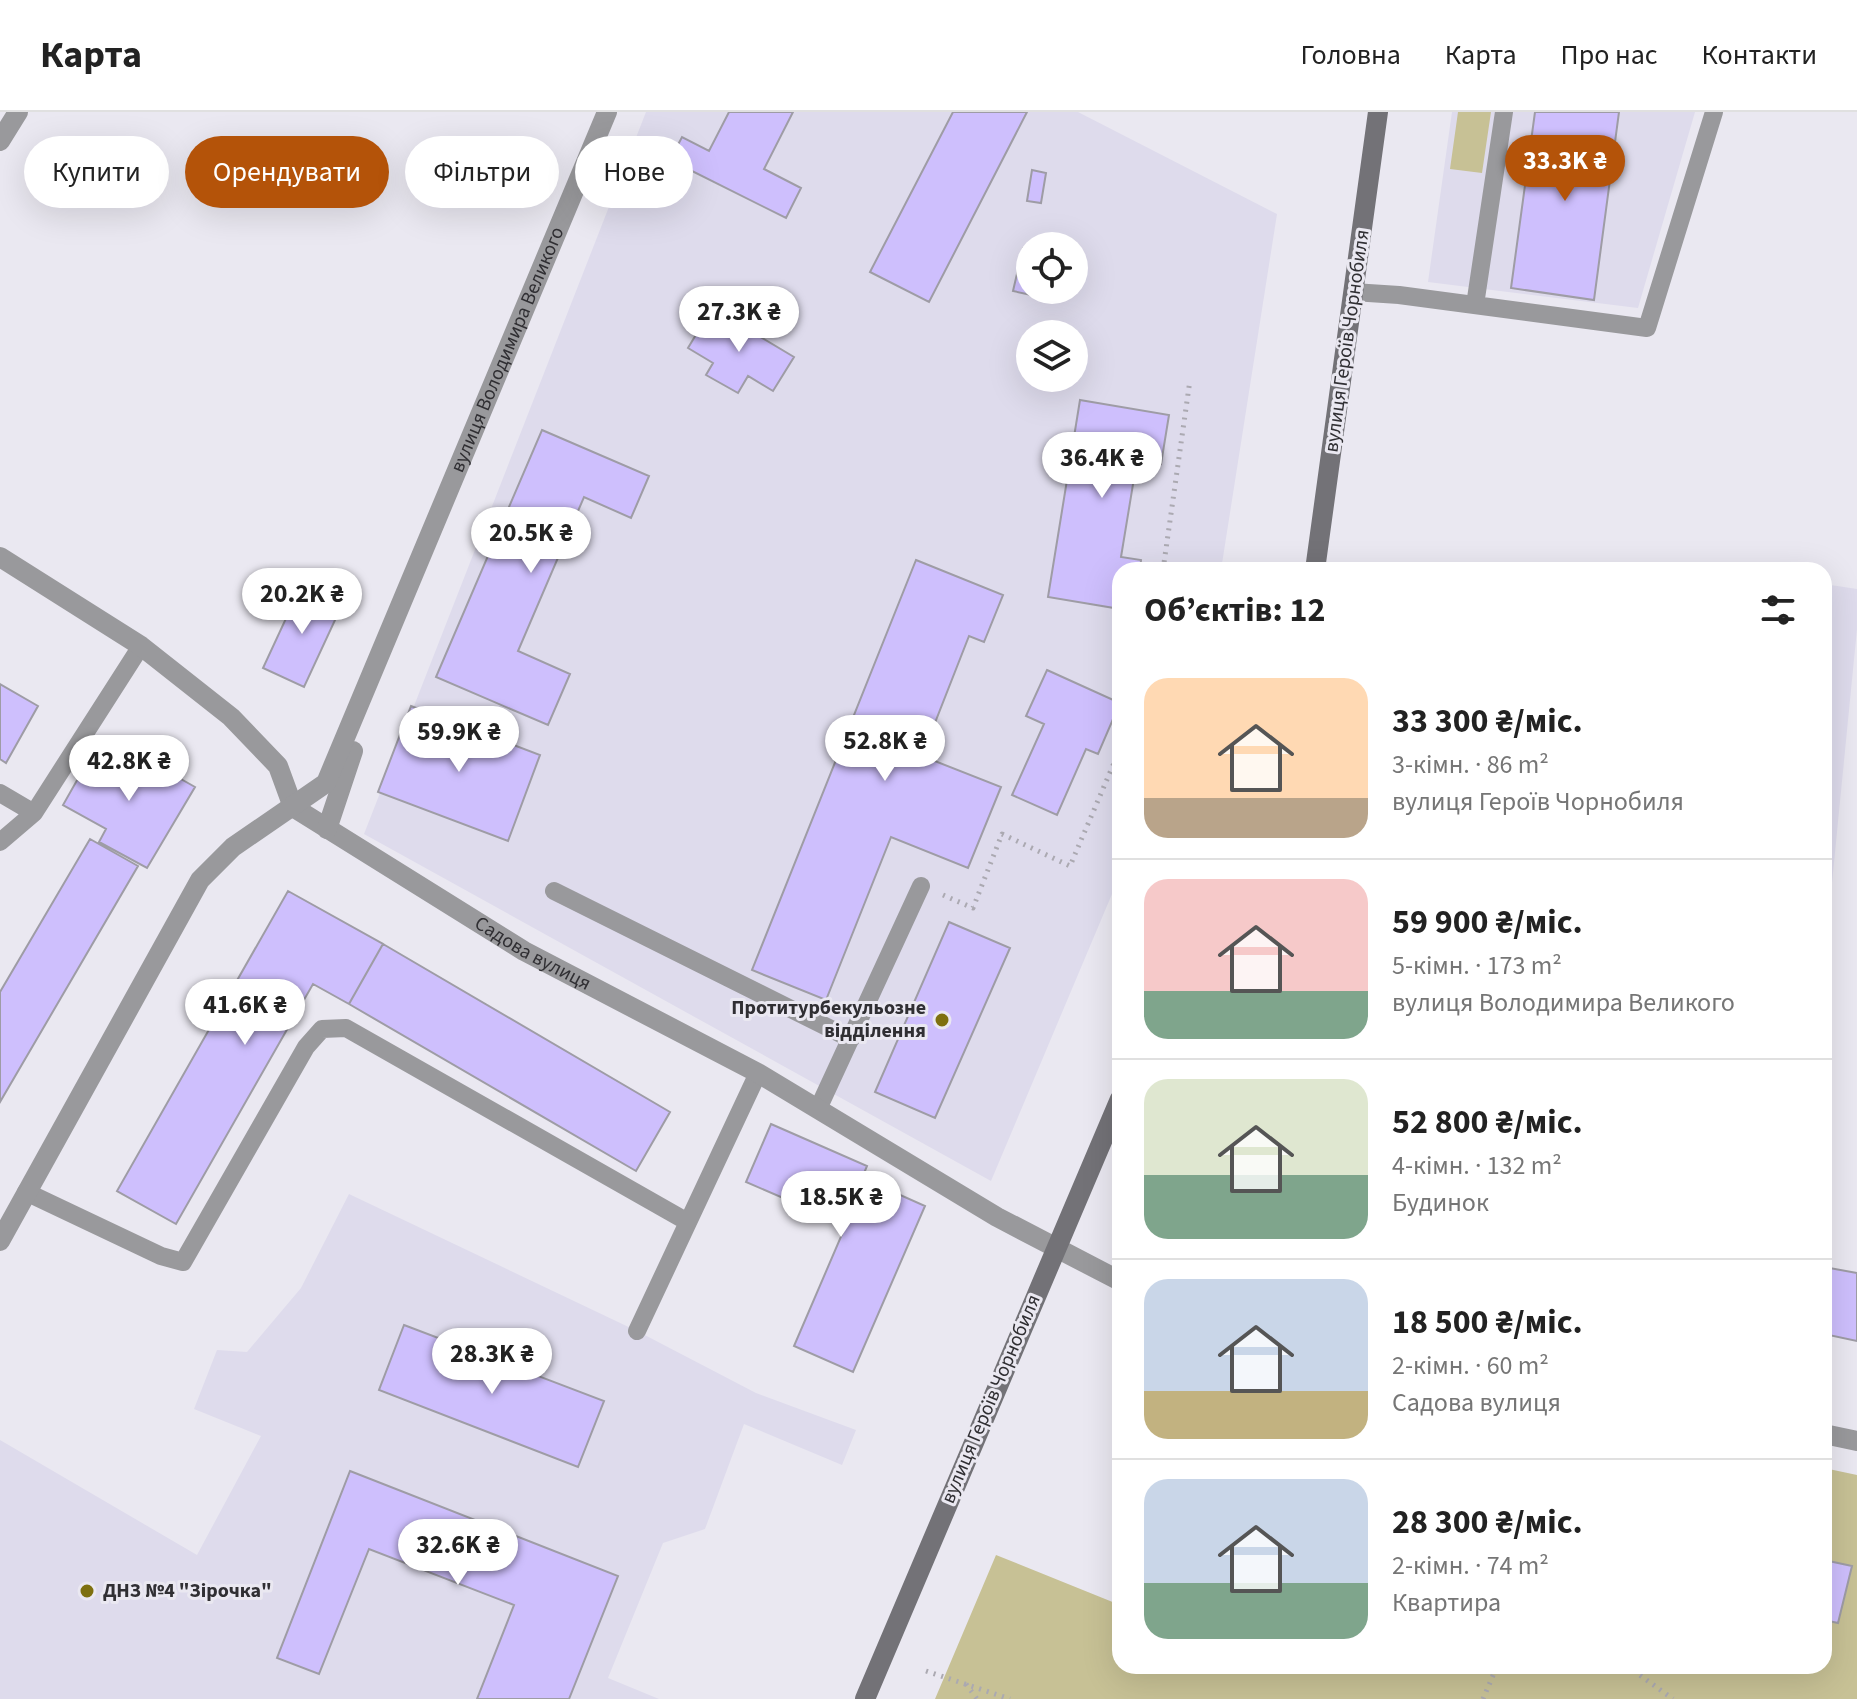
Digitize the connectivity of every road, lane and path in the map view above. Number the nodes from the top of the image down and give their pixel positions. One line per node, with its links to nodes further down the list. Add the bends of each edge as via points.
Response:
1 (18, 112): 6 (street)
2 (607, 112): 13 (street, вулиця Володимира Великого)
3 (1378, 112): 7 (main road, вулиця Героїв Чорнобиля)
4 (1504, 112): 8 (lane)
5 (1714, 112): 8 (lane, via 1647,328)
6 (0, 141)
7 (1353, 292): 8 (lane); 12 (main road, вулиця Героїв Чорнобиля)
8 (1475, 305)
9 (1190, 380): 11 (path)
10 (0, 557): 14 (street)
11 (1164, 562)
12 (1316, 562)
13 (392, 632): 17 (street, вулиця Володимира Великого, via 326,783); 19 (street, вулиця Володимира Великого)
14 (141, 646): 17 (street, via 231,717 278,766); 18 (lane)
15 (1112, 768): 21 (path, via 1070,866 1002,834 973,908)
16 (0, 793): 18 (lane)
17 (293, 807): 19 (street, Садова вулиця); 27 (street, вулиця Володимира Великого, via 233,847 200,880)
18 (34, 813): 20 (lane)
19 (327, 829): 24 (street, Садова вулиця, via 524,951)
20 (0, 842)
21 (921, 886): 23 (lane)
22 (554, 891): 23 (lane)
23 (851, 1039): 25 (lane)
24 (758, 1073): 25 (street, Садова вулиця); 28 (lane)
25 (818, 1109): 30 (street, Садова вулиця)
26 (1112, 1117): 30 (main road, вулиця Героїв Чорнобиля)
27 (26, 1192): 28 (lane, via 183,1262 306,1047 322,1029 346,1028); 29 (street, вулиця Володимира Великого)
28 (686, 1221): 32 (lane)
29 (0, 1241)
30 (1055, 1249): 31 (street, Садова вулиця); 39 (main road, вулиця Героїв Чорнобиля)
31 (1112, 1277)
32 (637, 1331)
33 (1832, 1436): 34 (street)
34 (1857, 1441)
35 (926, 1671): 38 (path)
36 (1494, 1674): 42 (path)
37 (1638, 1674): 43 (path)
38 (965, 1683): 40 (path); 41 (path)
39 (865, 1699)
40 (977, 1699)
41 (1010, 1699)
42 (1483, 1699)
43 (1673, 1699)

